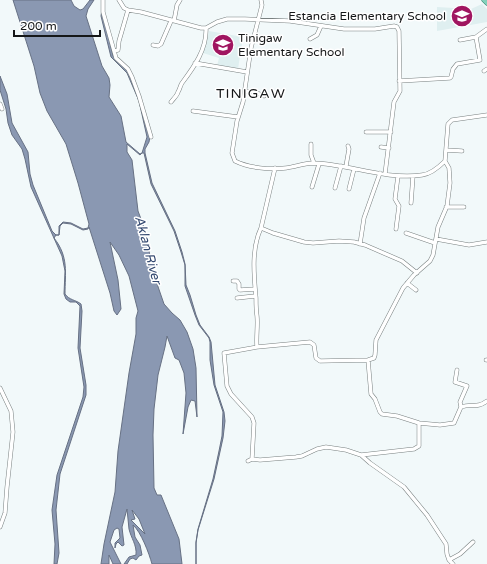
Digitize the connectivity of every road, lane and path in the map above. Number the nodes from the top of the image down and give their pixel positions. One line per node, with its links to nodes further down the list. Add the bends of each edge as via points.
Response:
1 (103, 0): 17 (street, via 103,12)
2 (119, 0): 7 (street)
3 (180, 0): 9 (street)
4 (262, 0): 8 (street)
5 (484, 0): 6 (main road)
6 (487, 3)
7 (128, 10): 9 (street); 17 (street, via 118,50)
8 (257, 19): 10 (street, via 290,20); 11 (street, via 228,19); 19 (street)
9 (172, 21): 11 (street); 16 (street, via 161,44)
10 (321, 26): 14 (street, via 317,35); 20 (street, via 360,29 397,27)
11 (206, 28): 18 (street, via 203,47)
12 (487, 29): 13 (street)
13 (476, 37): 15 (street); 20 (street, via 480,60 457,64 452,77)
14 (310, 39)
15 (460, 40)
16 (153, 45)
17 (114, 51): 31 (street, via 116,58 128,69 132,77)
18 (196, 63): 19 (street); 23 (street)
19 (247, 72): 21 (street)
20 (399, 80): 30 (street, via 400,91 394,102)
21 (245, 91): 22 (street); 28 (street)
22 (264, 96)
23 (171, 102)
24 (0, 104): 25 (street)
25 (2, 109)
26 (193, 111): 28 (street)
27 (487, 115): 36 (street, via 452,120 448,124)
28 (238, 117): 43 (street, via 232,153 235,161)
29 (366, 132): 30 (street)
30 (391, 132): 35 (street)
31 (151, 137)
32 (311, 144): 39 (street)
33 (348, 146): 42 (street)
34 (381, 147): 35 (street)
35 (388, 148): 46 (street)
36 (446, 150): 37 (street); 38 (street)
37 (462, 151)
38 (445, 162): 48 (street, via 430,173); 53 (street, via 450,172)
39 (314, 163): 40 (street); 43 (street)
40 (319, 164): 41 (street); 49 (street)
41 (340, 166): 42 (street); 50 (street)
42 (346, 166): 44 (street)
43 (275, 168): 55 (street)
44 (354, 169): 45 (street); 51 (street)
45 (380, 173): 46 (street); 60 (street, via 364,218)
46 (385, 174): 47 (street)
47 (398, 176): 48 (street); 56 (street, via 395,199 399,206)
48 (413, 176): 52 (street)
49 (312, 188)
50 (335, 188)
51 (349, 188)
52 (410, 202)
53 (446, 207): 54 (street); 58 (street)
54 (464, 207)
55 (261, 228): 60 (street, via 304,242 339,241); 64 (street, via 255,251)
56 (396, 229)
57 (406, 233): 58 (street)
58 (435, 241): 59 (street, via 469,245); 61 (street, via 432,258)
59 (487, 242)
60 (360, 244): 61 (street, via 402,261)
61 (417, 273): 63 (street)
62 (233, 281): 64 (street, via 237,281 240,290)
63 (407, 283): 65 (street); 69 (street, via 376,340 374,358)
64 (255, 289): 66 (street)
65 (416, 290)
66 (255, 296): 67 (street); 68 (street)
67 (237, 298)
68 (257, 347): 69 (street, via 310,342 314,345 316,358 320,361); 76 (street, via 224,353 227,386 254,423)
69 (368, 360): 74 (street, via 371,394 380,412)
70 (457, 370): 73 (street, via 455,382 467,386 460,402)
71 (0, 388): 78 (street, via 11,411 13,432 5,513)
72 (487, 401): 73 (street, via 480,406)
73 (461, 407): 74 (street, via 452,424)
74 (419, 423): 75 (street, via 418,448)
75 (361, 455): 76 (street, via 326,447 296,457); 80 (street, via 404,487 446,544)
76 (252, 459): 77 (street)
77 (248, 461)
78 (0, 527)
79 (473, 542): 80 (street)
80 (449, 560): 81 (street)
81 (453, 564)

